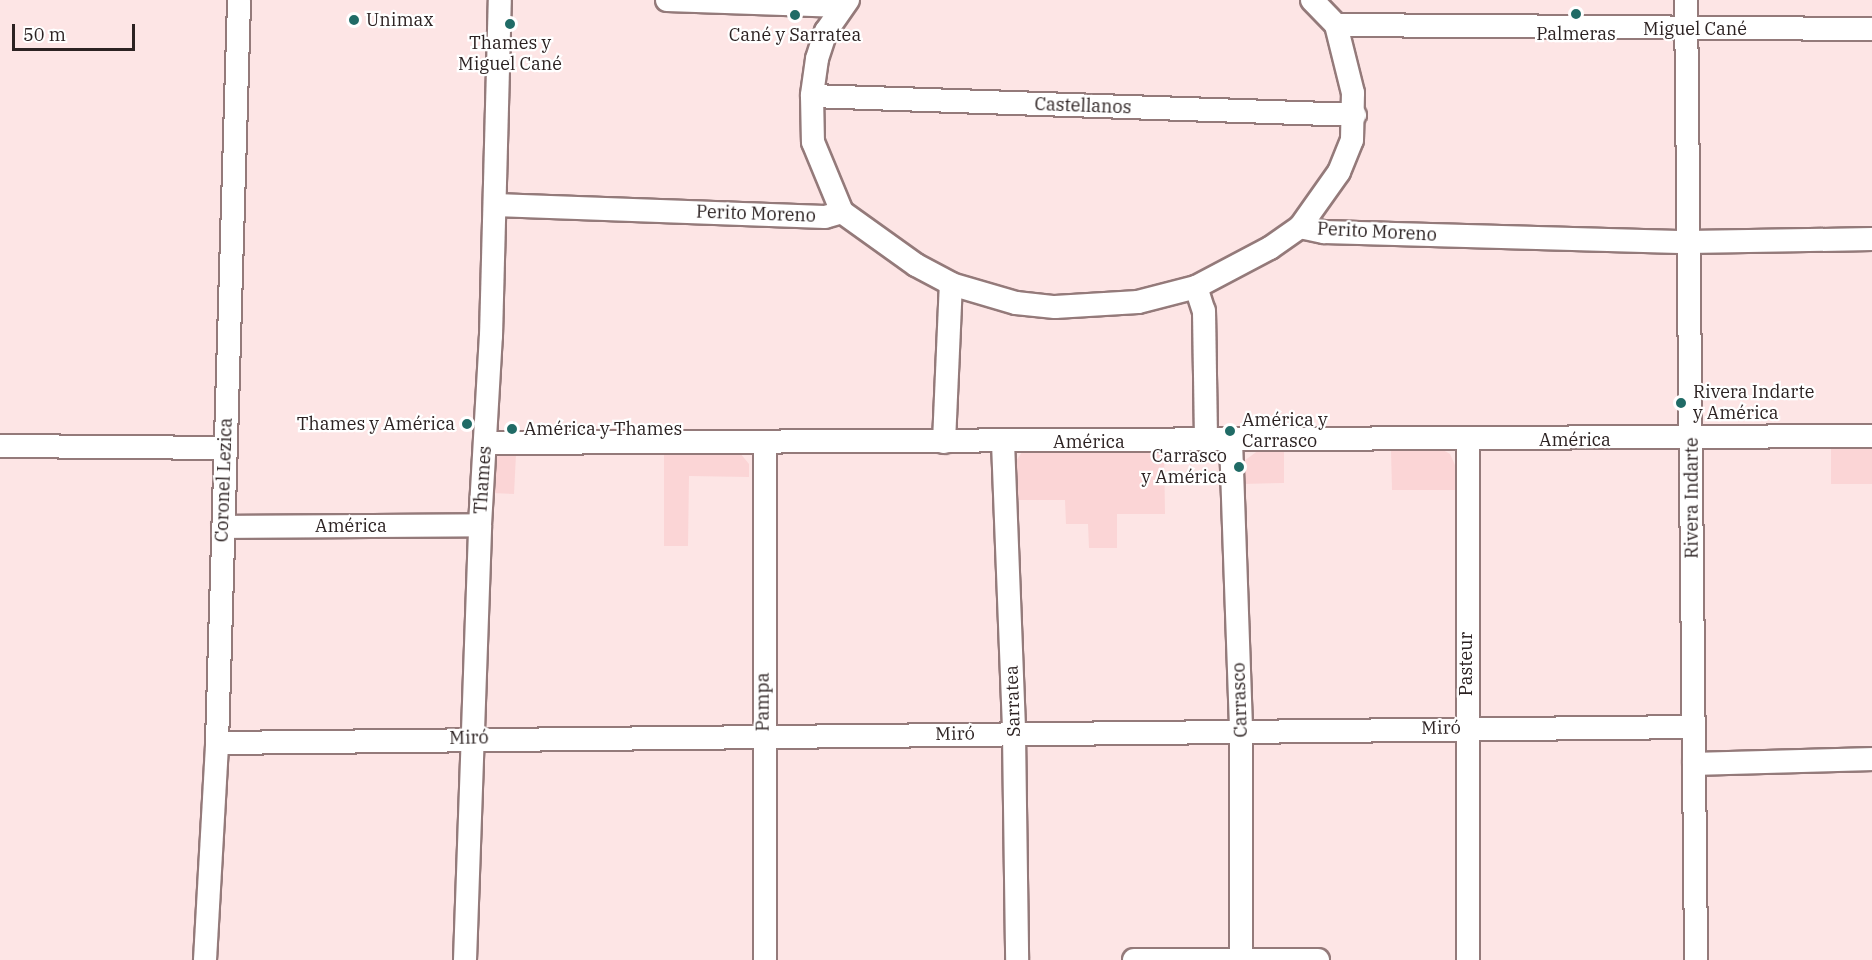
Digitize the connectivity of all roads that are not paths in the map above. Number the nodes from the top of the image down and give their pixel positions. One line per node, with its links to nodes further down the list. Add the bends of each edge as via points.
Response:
1 (239, 0): 29 (street, Coronel Lezica)
2 (500, 0): 12 (street, Thames)
3 (667, 0): 6 (street)
4 (1312, 0): 7 (street)
5 (1686, 0): 9 (street, Rivera Indarte)
6 (845, 3): 10 (street, via 826,31)
7 (1336, 25): 9 (street, Miguel Cané); 11 (street, via 1350,75)
8 (1872, 29): 9 (street, Miguel Cané)
9 (1686, 30): 16 (street, Rivera Indarte)
10 (812, 96): 11 (street, Castellanos); 13 (street, via 813,142)
11 (1355, 115): 14 (street, via 1347,158)
12 (495, 205): 13 (street, Perito Moreno, via 825,217); 26 (street, Thames)
13 (842, 212): 17 (street, Perito Moreno, via 916,265)
14 (1300, 227): 16 (street, Perito Moreno, via 1324,232); 18 (street, Perito Moreno, via 1270,248)
15 (1872, 239): 16 (street, Perito Moreno)
16 (1688, 242): 20 (street, Rivera Indarte)
17 (951, 284): 18 (street, Perito Moreno, via 1016,303 1093,308 1138,302); 24 (street)
18 (1196, 286): 22 (street, via 1204,311)
19 (1872, 436): 20 (street, América)
20 (1692, 439): 21 (street, América); 32 (street, Rivera Indarte)
21 (1468, 440): 23 (street, América); 33 (street, Pasteur)
22 (1206, 441): 23 (street, América); 25 (street, América)
23 (1231, 441): 34 (street, Carrasco)
24 (944, 442): 25 (street, América); 27 (street, América)
25 (1003, 442): 35 (street, Sarratea)
26 (485, 443): 27 (street, América); 30 (street, Thames)
27 (765, 443): 36 (street, Pampa)
28 (0, 446): 29 (street)
29 (225, 448): 31 (street, Coronel Lezica)
30 (480, 525): 31 (street, América); 37 (street, Thames)
31 (223, 527): 38 (street, Coronel Lezica)
32 (1694, 727): 33 (street, Miró); 40 (street, Rivera Indarte)
33 (1466, 728): 34 (street, Miró); 48 (street, Pasteur)
34 (1241, 730): 35 (street, Miró); 41 (street, Carrasco)
35 (1014, 734): 36 (street, Miró); 45 (street, Sarratea)
36 (762, 736): 37 (street, Miró); 44 (street, Pampa)
37 (473, 738): 38 (street, Miró); 43 (street, Thames)
38 (216, 742): 42 (street, Coronel Lezica)
39 (1872, 759): 40 (street)
40 (1694, 764): 49 (street, Rivera Indarte)
41 (1241, 959): 46 (street); 47 (street)
42 (205, 960)
43 (465, 960)
44 (765, 960)
45 (1017, 960)
46 (1134, 960)
47 (1318, 960)
48 (1468, 960)
49 (1696, 960)

